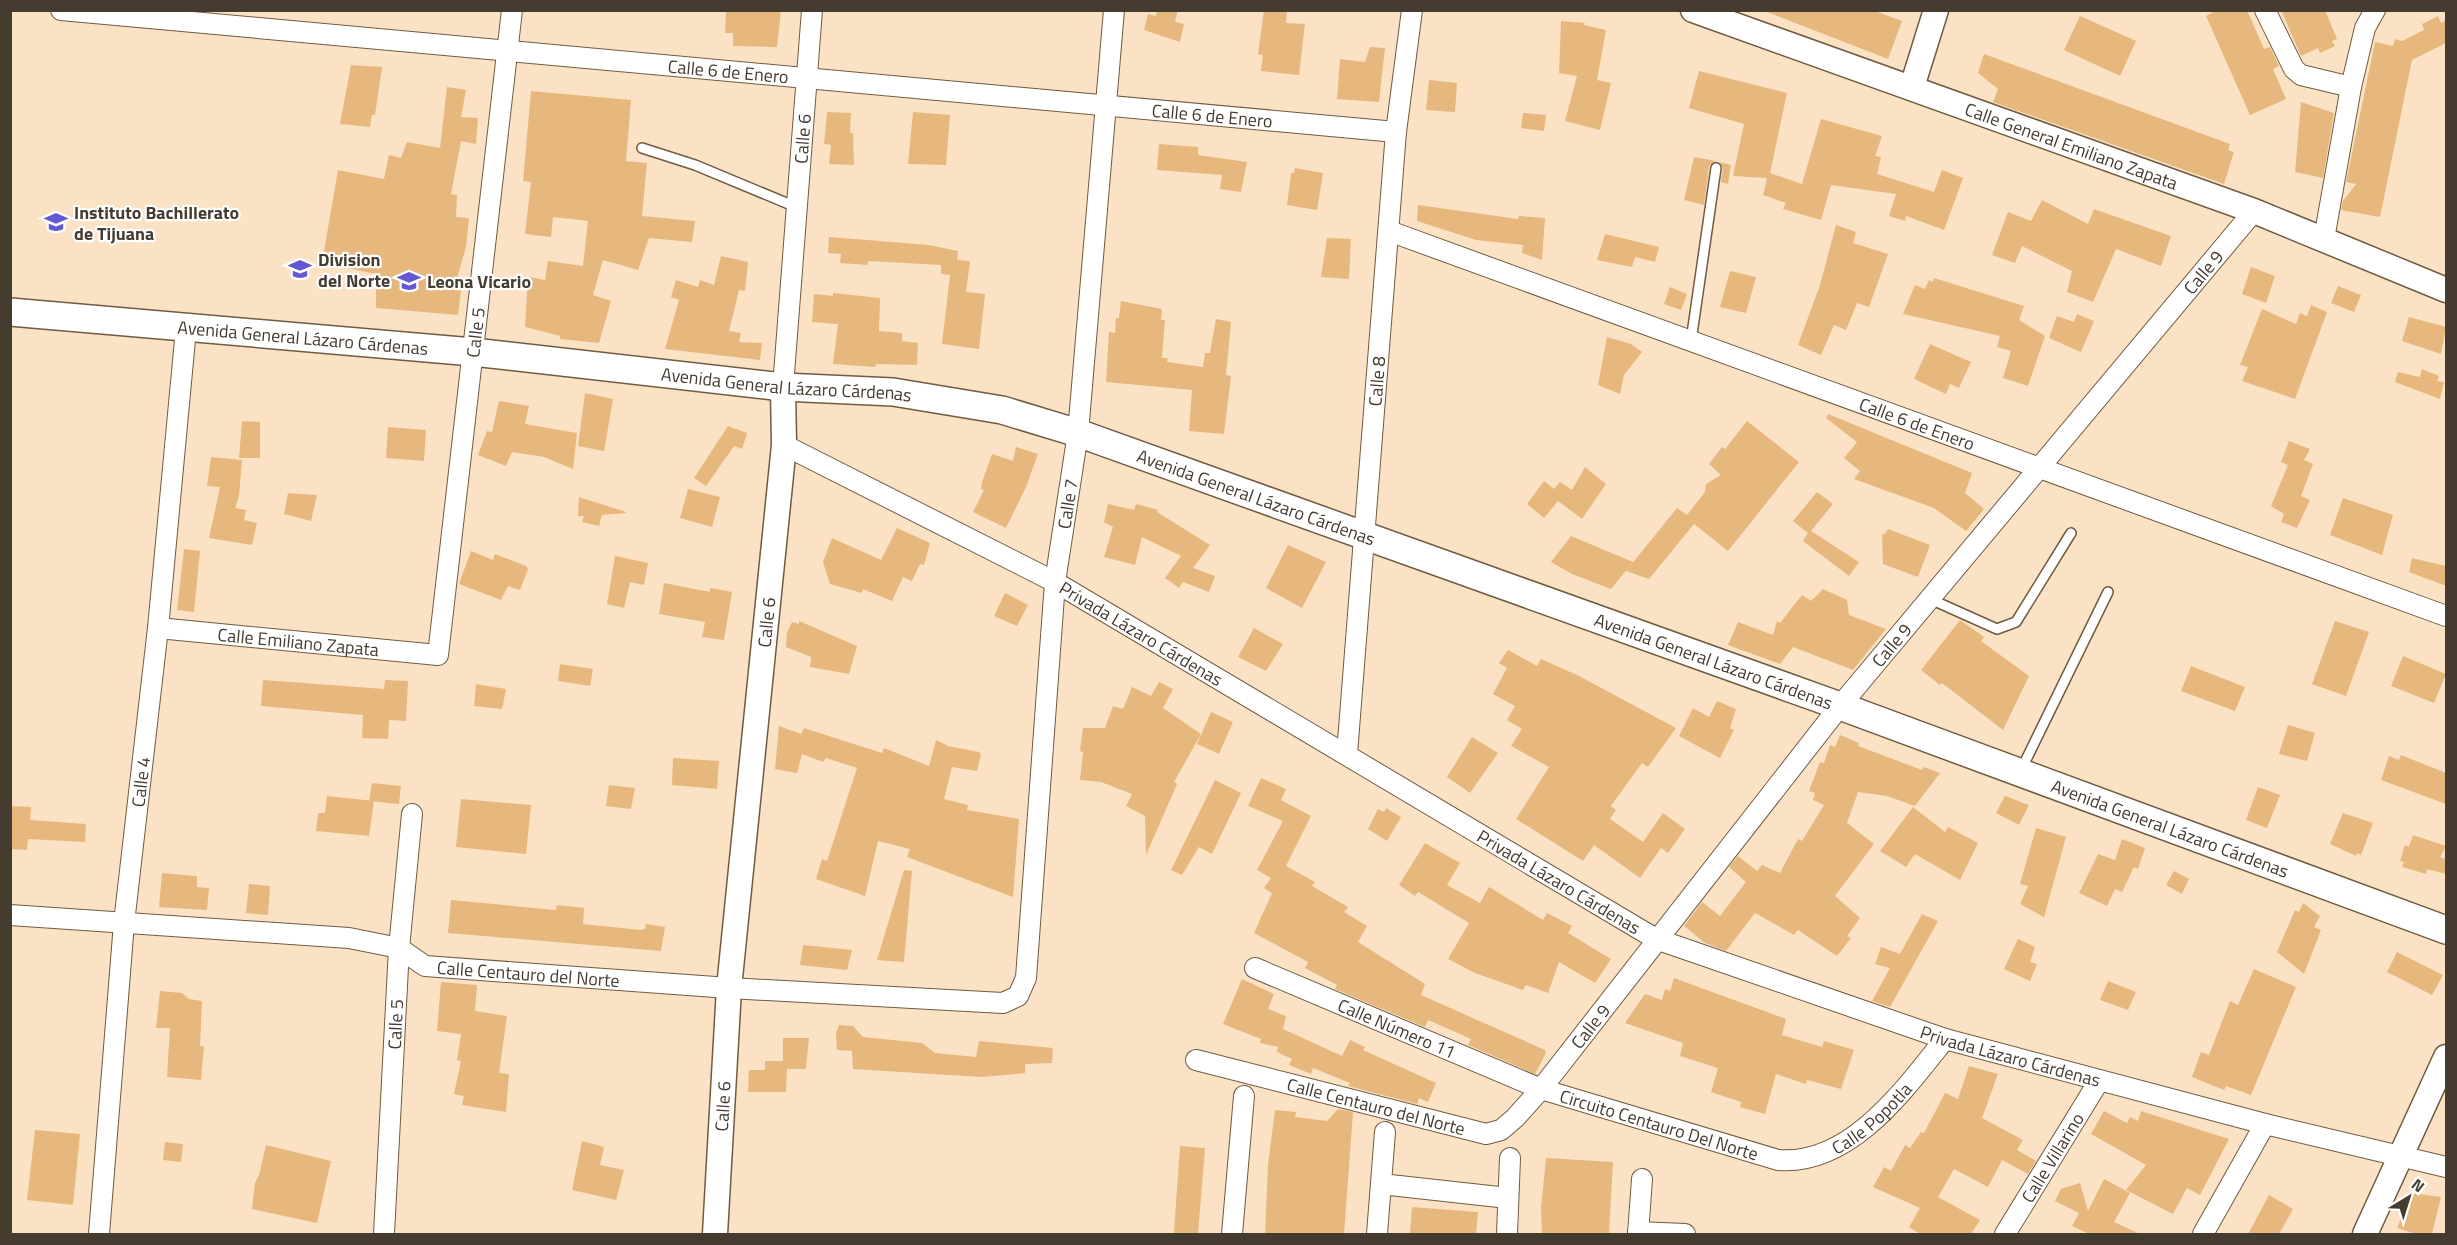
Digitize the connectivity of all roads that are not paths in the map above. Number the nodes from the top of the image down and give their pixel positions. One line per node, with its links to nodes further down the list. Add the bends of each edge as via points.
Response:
1 (61, 10): 10 (street, Calle 6 de Enero)
2 (512, 10): 11 (street, Calle 5)
3 (812, 10): 12 (street, Calle 6)
4 (1114, 10): 15 (street, Calle 7)
5 (1412, 10): 16 (street, Calle 8)
6 (1693, 10): 13 (street, Calle General Emiliano Zapata)
7 (2265, 10): 14 (street, via 2294,69 2301,75)
8 (2375, 10): 14 (street, via 2365,28)
9 (1930, 12): 13 (street)
10 (237, 19): 11 (street, Calle 6 de Enero)
11 (509, 49): 12 (street, Calle 6 de Enero); 27 (street, Calle 5)
12 (805, 76): 15 (street, Calle 6 de Enero); 19 (street, Calle 6)
13 (1912, 87): 20 (street, Calle General Emiliano Zapata)
14 (2351, 87): 22 (street)
15 (1106, 104): 16 (street, Calle 6 de Enero); 29 (street, Calle 7)
16 (1396, 132): 21 (street, Calle 8)
17 (642, 148): 19 (lane, via 695,165)
18 (1716, 168): 26 (lane)
19 (796, 207): 28 (street, Calle 6)
20 (2254, 211): 22 (street, Calle General Emiliano Zapata); 31 (street, Calle 9)
21 (1389, 231): 26 (street, Calle 6 de Enero); 33 (street, Calle 8)
22 (2324, 239): 23 (street, Calle General Emiliano Zapata)
23 (2446, 290)
24 (10, 312): 25 (main road, Avenida General Lázaro Cárdenas)
25 (186, 329): 27 (main road, Avenida General Lázaro Cárdenas); 38 (street, Calle 4)
26 (1691, 340): 31 (street, Calle 6 de Enero)
27 (473, 352): 28 (main road, Avenida General Lázaro Cárdenas); 39 (street, Calle 5)
28 (783, 387): 29 (main road, Avenida General Lázaro Cárdenas, via 893,392 946,399 1002,410); 30 (street, Calle 6)
29 (1078, 434): 33 (main road, Avenida General Lázaro Cárdenas); 34 (street, Calle 7)
30 (784, 445): 34 (street, Privada Lázaro Cárdenas); 50 (street, Calle 6)
31 (2041, 467): 36 (street, Calle 9); 37 (street, Calle 6 de Enero)
32 (2071, 533): 36 (lane, via 2016,622 1997,629)
33 (1366, 537): 40 (main road, Avenida General Lázaro Cárdenas); 41 (street, Calle 8)
34 (1055, 582): 41 (street, Privada Lázaro Cárdenas); 51 (street, Calle 7, via 1026,978)
35 (2108, 592): 42 (lane)
36 (1930, 599): 40 (street, Calle 9)
37 (2446, 616)
38 (158, 628): 39 (street, Calle Emiliano Zapata); 45 (street, Calle 4)
39 (438, 655)
40 (1840, 706): 42 (main road, Avenida General Lázaro Cárdenas); 47 (street, Calle 9)
41 (1347, 754): 47 (street, Privada Lázaro Cárdenas)
42 (2019, 772): 46 (main road, Avenida General Lázaro Cárdenas)
43 (412, 814): 48 (street, Calle 5)
44 (10, 915): 45 (street, Calle Centauro del Norte)
45 (124, 923): 48 (street, Calle Centauro del Norte, via 349,938); 68 (street, Calle 4)
46 (2446, 930)
47 (1656, 939): 52 (street, Privada Lázaro Cárdenas); 56 (street, Calle 9)
48 (399, 948): 50 (street, Calle Centauro del Norte, via 425,966); 69 (street, Calle 5)
49 (1255, 968): 56 (street, Calle Número 11)
50 (729, 988): 51 (street, Calle Centauro del Norte, via 1003,1003); 70 (street, Calle 6)
51 (1018, 996)
52 (1945, 1039): 55 (street, Privada Lázaro Cárdenas); 62 (street, Calle Popotla, via 1881,1114 1848,1140 1809,1160)
53 (2446, 1057): 61 (street)
54 (1196, 1060): 56 (street, Calle Centauro del Norte, via 1486,1134 1501,1130)
55 (2099, 1081): 58 (street, Privada Lázaro Cárdenas); 75 (street, Calle Villarino)
56 (1541, 1089): 62 (street, Circuito Centauro Del Norte)
57 (1244, 1096): 71 (street)
58 (2265, 1124): 61 (street, Privada Lázaro Cárdenas); 76 (street)
59 (1385, 1132): 65 (street)
60 (1510, 1158): 66 (street)
61 (2400, 1158): 63 (street, Privada Lázaro Cárdenas); 77 (street)
62 (1778, 1161)
63 (2446, 1167)
64 (1642, 1179): 67 (street)
65 (1381, 1184): 66 (street); 72 (street)
66 (1508, 1198): 73 (street)
67 (1638, 1233): 74 (street)
68 (99, 1234)
69 (384, 1234)
70 (715, 1234)
71 (1232, 1234)
72 (1377, 1234)
73 (1508, 1234)
74 (1685, 1234)
75 (2005, 1234)
76 (2203, 1234)
77 (2365, 1234)

